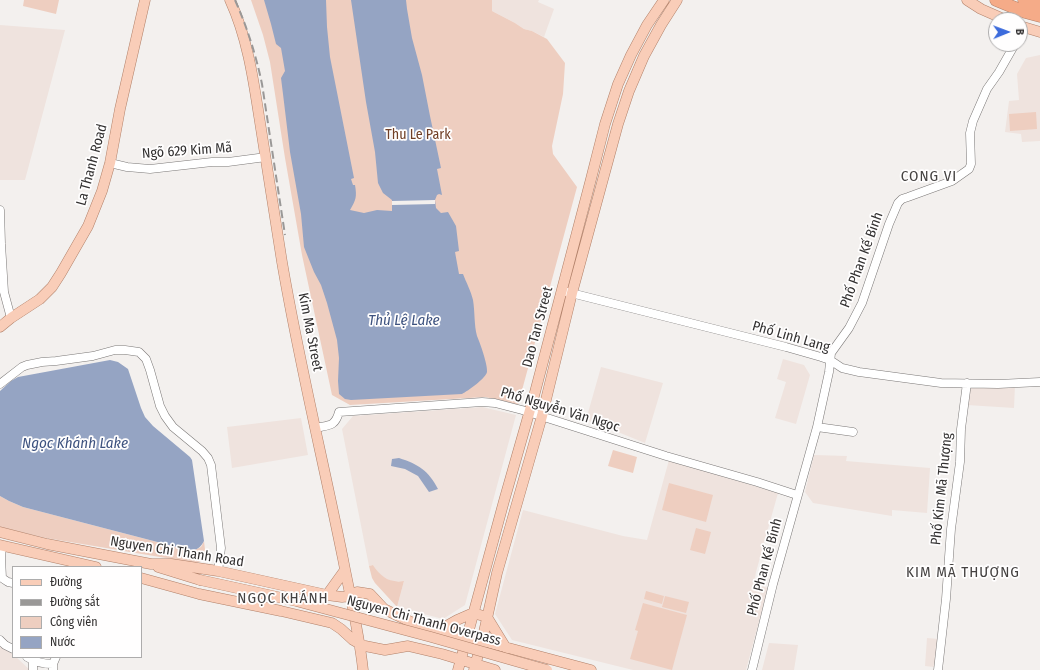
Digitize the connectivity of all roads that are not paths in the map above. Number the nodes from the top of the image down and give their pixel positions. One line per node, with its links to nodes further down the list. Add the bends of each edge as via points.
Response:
1 (145, 0): 15 (main road, La Thanh Road)
2 (230, 0): 14 (main road, Kim Ma Street, via 249,58)
3 (664, 0): 17 (main road, Dao Tan Street, via 631,55 610,106)
4 (677, 0): 18 (main road, Dao Tan Street, via 651,41 629,91)
5 (968, 0): 9 (main road)
6 (996, 0): 10 (highway)
7 (1024, 0): 8 (highway)
8 (1040, 6)
9 (988, 12)
10 (1040, 16)
11 (1028, 31): 12 (main road)
12 (1040, 32)
13 (1010, 52): 21 (street, Phố Phan Kế Bính, via 987,89 973,121 969,169 952,181 902,199 898,203 862,303 849,328 832,350)
14 (266, 157): 15 (street, Ngõ 629 Kim Mã, via 150,169); 28 (main road, Kim Ma Street, via 282,262)
15 (110, 163): 19 (main road, La Thanh Road, via 88,226 61,273 40,299)
16 (0, 210): 19 (street, via 4,292)
17 (562, 290): 18 (street, Phố Linh Lang); 25 (main road, Dao Tan Street)
18 (572, 293): 21 (street, Phố Linh Lang); 26 (main road, Dao Tan Street)
19 (11, 318): 20 (main road, La Thanh Road)
20 (0, 327)
21 (830, 360): 23 (street, Phố Linh Lang, via 842,368 859,372 941,383); 27 (street, Phố Phan Kế Bính)
22 (1040, 382): 23 (street, Phố Linh Lang)
23 (967, 383): 70 (street, Phố Kim Mã Thượng)
24 (0, 384): 39 (street, via 27,365 93,356 115,350 139,352 146,359 165,416 173,427 208,458 220,535)
25 (529, 413): 26 (street, Phố Nguyễn Văn Ngọc); 28 (street, Phố Nguyễn Văn Ngọc, via 482,402 357,410 339,412 332,425); 30 (main road, Dao Tan Street)
26 (542, 416): 31 (main road, Dao Tan Street); 32 (street, Phố Nguyễn Văn Ngọc)
27 (817, 427): 29 (street); 32 (street, Phố Phan Kế Bính)
28 (315, 428): 38 (main road, Kim Ma Street)
29 (853, 432)
30 (514, 466): 31 (main road); 46 (main road, Dao Tan Street)
31 (526, 469): 47 (main road, Dao Tan Street)
32 (797, 494): 69 (street, Phố Phan Kế Bính)
33 (0, 532): 36 (main road, Nguyen Chi Thanh Road)
34 (1, 545): 35 (main road); 42 (street, via 2,578)
35 (76, 564): 37 (main road)
36 (151, 564): 39 (main road, Nguyen Chi Thanh Road, via 171,564); 41 (main road, Nguyen Chi Thanh Overpass)
37 (89, 566)
38 (345, 570): 44 (main road); 45 (main road, Kim Ma Street)
39 (218, 571): 43 (main road, Nguyen Chi Thanh Road)
40 (145, 578): 41 (main road, Nguyen Chi Thanh Overpass); 48 (main road, via 199,594)
41 (200, 580): 67 (main road, Nguyen Chi Thanh Overpass, bridge, via 296,601)
42 (11, 582)
43 (315, 593): 44 (main road, Nguyen Chi Thanh Road); 48 (main road, via 322,604 322,611)
44 (327, 595): 45 (main road, Nguyen Chi Thanh Road)
45 (350, 596): 49 (main road, Nguyen Chi Thanh Road, via 357,592 370,594 384,609); 54 (main road, Kim Ma Street)
46 (473, 613): 47 (main road); 50 (main road); 51 (main road, Dao Tan Street)
47 (487, 617): 53 (main road, Dao Tan Street); 57 (main road)
48 (313, 618): 54 (main road, via 332,623)
49 (411, 622): 50 (main road, Nguyen Chi Thanh Road); 55 (main road, via 405,628 404,634)
50 (441, 629): 51 (main road, Nguyen Chi Thanh Road)
51 (467, 637): 53 (main road, Nguyen Chi Thanh Road); 61 (main road, Dao Tan Street)
52 (0, 640): 56 (street)
53 (482, 641): 57 (main road, Nguyen Chi Thanh Road); 62 (main road, Dao Tan Street)
54 (360, 644): 55 (main road, via 385,650); 64 (main road, Kim Ma Street)
55 (408, 646): 61 (main road, via 442,654)
56 (12, 648)
57 (506, 648): 58 (main road, Nguyen Chi Thanh Road)
58 (528, 653): 66 (main road, via 521,660); 68 (main road, Nguyen Chi Thanh Road)
59 (30, 659): 60 (street, via 43,664); 63 (street)
60 (54, 664)
61 (460, 665): 62 (main road)
62 (475, 667): 65 (main road)
63 (33, 670)
64 (363, 670)
65 (495, 670)
66 (520, 670)
67 (547, 670)
68 (591, 670)
69 (752, 670)
70 (938, 670)

